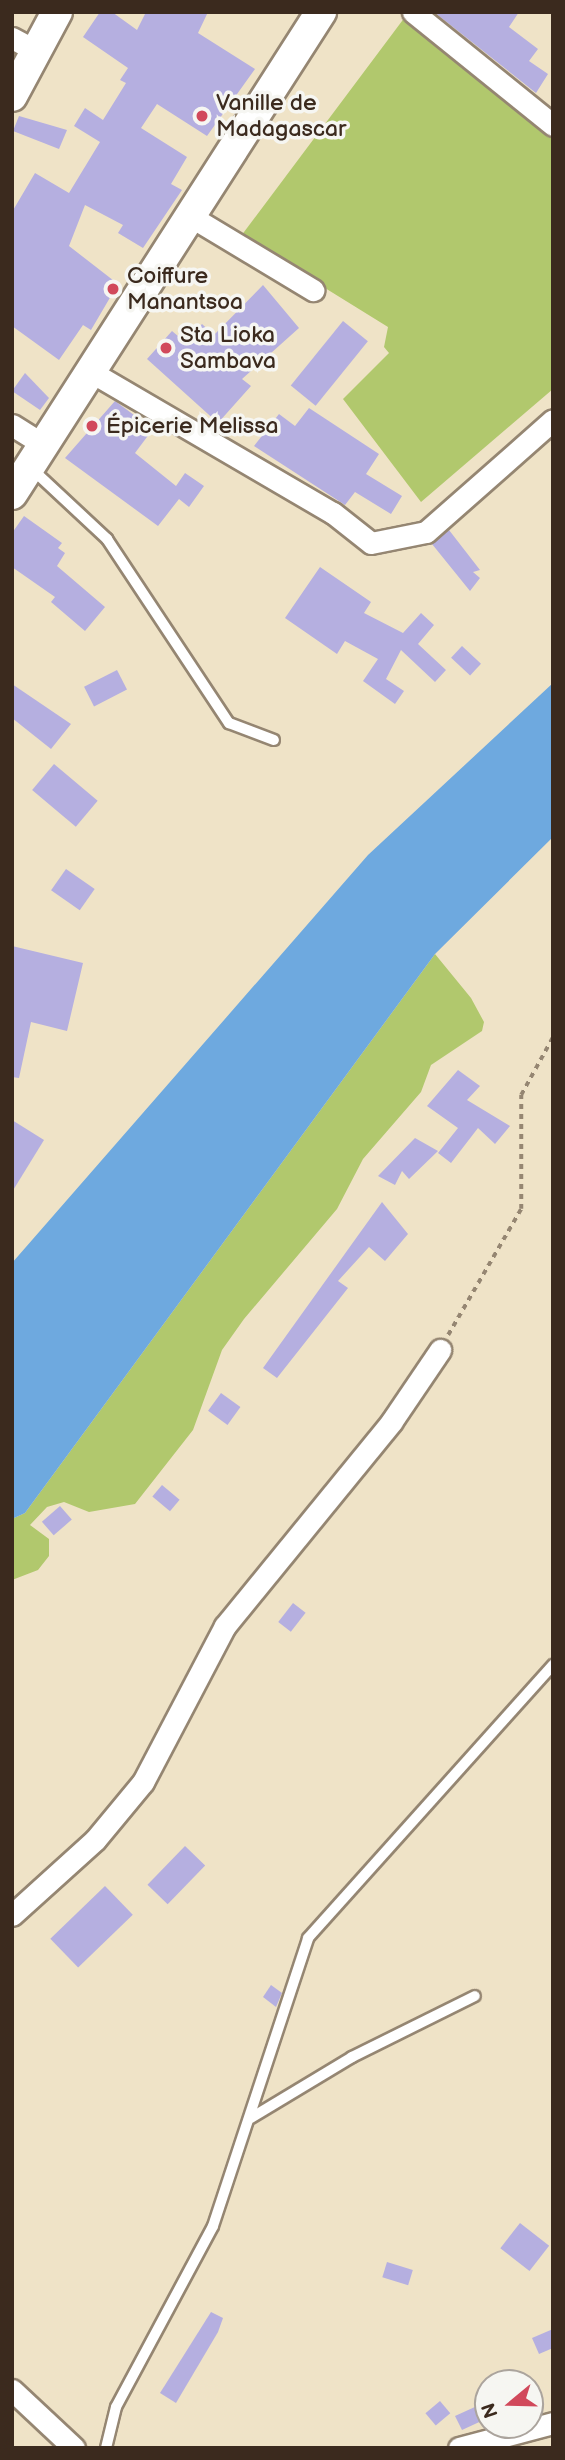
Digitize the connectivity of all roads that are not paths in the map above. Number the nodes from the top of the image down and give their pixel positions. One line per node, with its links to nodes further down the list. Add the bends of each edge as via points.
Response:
1 (57, 12): 4 (main road)
2 (321, 12): 7 (main road)
3 (413, 12): 6 (street)
4 (24, 44): 5 (main road)
5 (12, 96)
6 (553, 125)
7 (190, 216): 8 (street); 9 (main road)
8 (313, 290)
9 (93, 373): 10 (street, via 333,513 371,543 426,532); 12 (main road)
10 (553, 420)
11 (12, 425): 12 (street)
12 (37, 456): 13 (main road); 14 (lane, via 107,539 229,723)
13 (12, 494)
14 (274, 740)
15 (440, 1350): 17 (street, via 392,1421 225,1626 143,1782 95,1840)
16 (553, 1665): 19 (lane, via 307,1938)
17 (12, 1915)
18 (475, 1996): 19 (lane, via 352,2057)
19 (251, 2118): 24 (lane, via 213,2226 117,2407)
20 (12, 2390): 23 (street)
21 (553, 2423): 22 (street)
22 (514, 2443): 25 (street)
23 (74, 2448)
24 (106, 2448)
25 (460, 2448)

